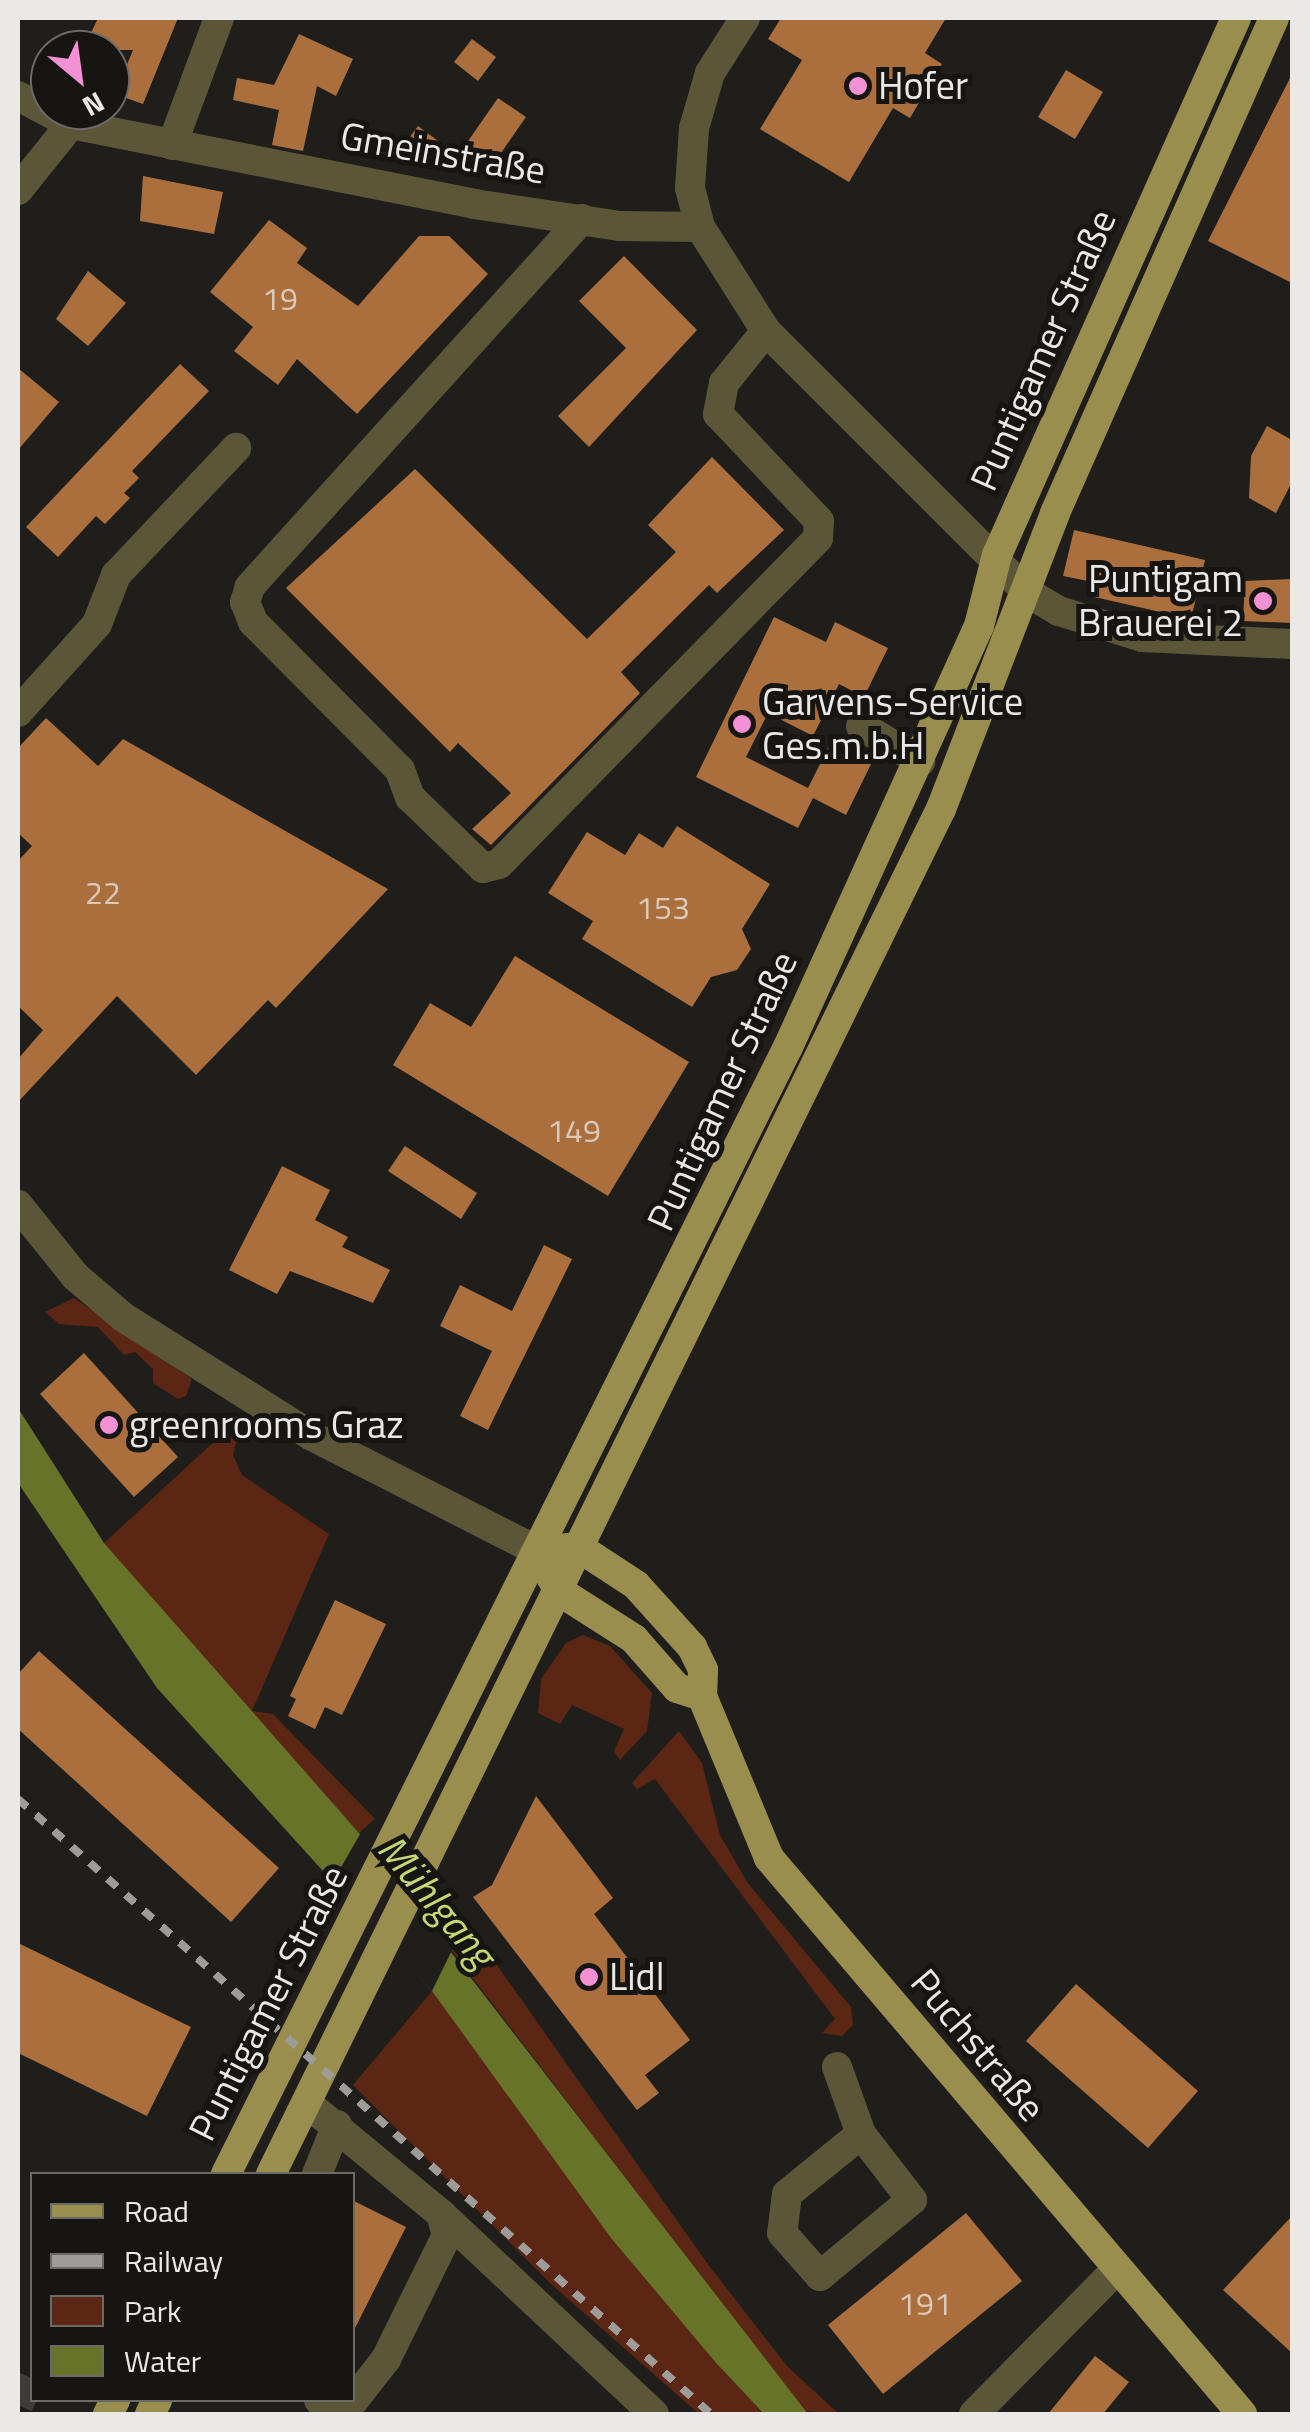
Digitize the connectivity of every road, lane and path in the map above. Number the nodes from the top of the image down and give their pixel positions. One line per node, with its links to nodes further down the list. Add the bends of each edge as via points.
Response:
1 (219, 18): 7 (street)
2 (744, 18): 10 (street, via 710,73 694,128 690,188)
3 (1236, 18): 13 (main road, Puntigamer Straße)
4 (1274, 18): 14 (main road, Puntigamer Straße)
5 (66, 130): 8 (street)
6 (100, 130): 7 (street, Gmeinstraße)
7 (172, 145): 9 (street, Gmeinstraße)
8 (18, 190)
9 (582, 219): 10 (street, Gmeinstraße); 11 (street, via 250,587 245,602 252,622 400,770 410,797 483,868 499,864 818,538 819,521 718,414 724,383)
10 (700, 228): 11 (street)
11 (766, 331): 13 (street)
12 (236, 448): 16 (street, via 116,575 97,624)
13 (997, 555): 14 (street); 18 (main road, Puntigamer Straße, via 979,626)
14 (1027, 592): 15 (street, via 1058,611 1142,637); 20 (main road, Puntigamer Straße, via 942,809 831,1046)
15 (1292, 644)
16 (18, 712)
17 (861, 726): 18 (street)
18 (920, 761): 21 (main road, Puntigamer Straße, via 673,1288)
19 (18, 1205): 21 (street, via 75,1276 123,1317 312,1436)
20 (578, 1547): 21 (main road); 22 (main road, Puntigamer Straße); 23 (main road, Puchstraße, via 646,1593 683,1637 702,1670)
21 (536, 1550): 22 (main road); 28 (main road, Puntigamer Straße)
22 (559, 1591): 23 (main road, via 634,1639 677,1688); 25 (main road, Puntigamer Straße)
23 (702, 1696): 32 (main road, Puchstraße, via 769,1858)
24 (837, 2068): 27 (street)
25 (308, 2104): 26 (street); 29 (main road, Puntigamer Straße)
26 (337, 2126): 30 (street); 31 (street)
27 (861, 2134): 27 (street, via 787,2194 782,2233 820,2276 912,2200)
28 (227, 2172)
29 (273, 2172)
30 (318, 2172)
31 (441, 2214): 33 (street, via 447,2235 386,2359); 34 (street)
32 (1117, 2269): 35 (street); 36 (main road, Puchstraße)
33 (355, 2397)
34 (654, 2414)
35 (974, 2414)
36 (1242, 2414)

